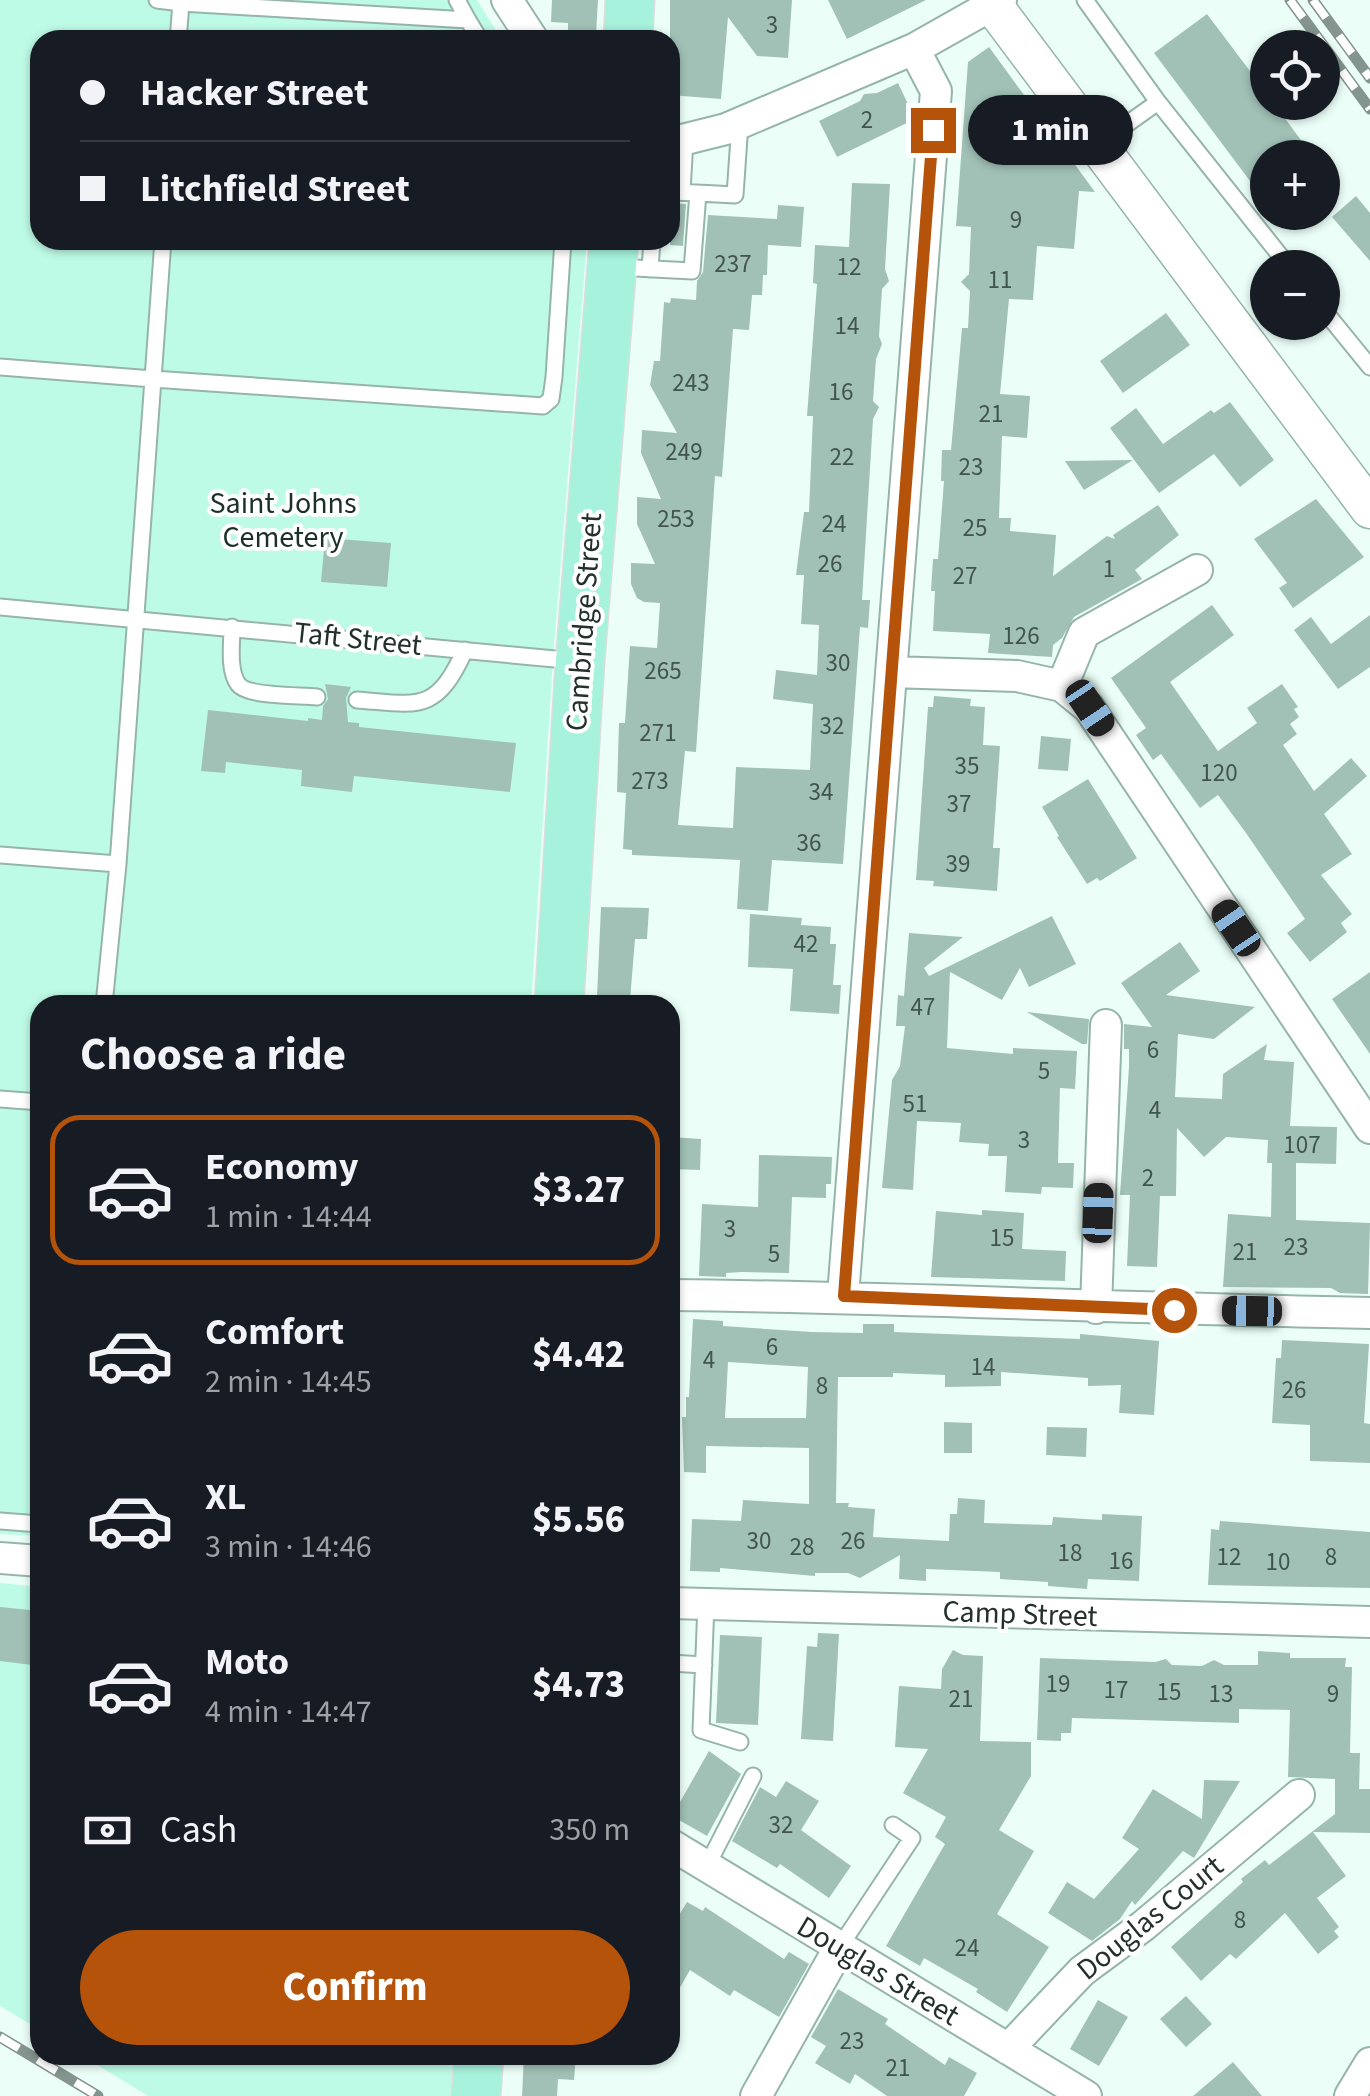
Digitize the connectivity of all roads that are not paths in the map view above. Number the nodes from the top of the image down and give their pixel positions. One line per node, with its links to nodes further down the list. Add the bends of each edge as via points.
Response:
1 (157, 0): 6 (lane)
2 (457, 0): 8 (lane)
3 (507, 0): 11 (street)
4 (630, 0): 12 (main road)
5 (1084, 0): 14 (lane)
6 (181, 1): 8 (lane); 9 (lane)
7 (994, 2): 13 (street); 17 (street)
8 (468, 20): 10 (lane)
9 (179, 30)
10 (474, 30)
11 (526, 30)
12 (628, 30)
13 (914, 49): 15 (street); 35 (street, via 936,92)
14 (1158, 102): 17 (lane); 22 (lane)
15 (740, 123): 16 (street); 19 (lane, via 735,195)
16 (680, 140)
17 (1099, 144): 28 (street)
18 (680, 161): 19 (lane)
19 (683, 192): 23 (lane, via 692,271)
20 (162, 250): 27 (lane)
21 (562, 250): 27 (lane, via 554,377 543,406)
22 (1276, 250)
23 (626, 258): 34 (main road, Cambridge Street)
24 (1340, 330): 26 (lane)
25 (0, 367): 27 (lane)
26 (1370, 367)
27 (152, 379): 31 (lane)
28 (1370, 509)
29 (1197, 570): 36 (street, via 1084,633)
30 (0, 607): 31 (lane, Taft Street)
31 (135, 618): 32 (lane, Taft Street); 40 (lane)
32 (232, 627): 33 (lane, Taft Street); 37 (lane, via 238,684 248,692)
33 (465, 650): 34 (lane, Taft Street); 38 (lane, via 454,675 425,702)
34 (580, 662): 42 (main road, Cambridge Street)
35 (892, 672): 36 (street, via 1017,676); 48 (street)
36 (1062, 686): 46 (street, via 1090,708)
37 (318, 696)
38 (357, 700)
39 (0, 855): 40 (lane)
40 (118, 864): 41 (lane)
41 (105, 995)
42 (560, 995)
43 (1106, 1025): 49 (street)
44 (0, 1099): 45 (lane)
45 (30, 1101)
46 (1367, 1116)
47 (680, 1295): 48 (street)
48 (844, 1296): 49 (street)
49 (1096, 1308): 50 (street)
50 (1370, 1313)
51 (0, 1520): 52 (lane)
52 (30, 1523)
53 (0, 1558): 54 (street)
54 (30, 1560)
55 (680, 1603): 56 (street, Camp Street)
56 (706, 1604): 57 (street, Camp Street); 59 (lane)
57 (1370, 1622)
58 (680, 1664): 59 (lane)
59 (704, 1665): 60 (lane, via 702,1730)
60 (740, 1742)
61 (753, 1776): 65 (lane)
62 (1299, 1795): 67 (street, Douglas Court, via 1082,1971)
63 (893, 1825): 66 (lane, via 912,1838)
64 (680, 1850): 65 (street, Douglas Street)
65 (707, 1866): 66 (street, Douglas Street)
66 (839, 1948): 67 (street, Douglas Street); 70 (street)
67 (1008, 2049): 72 (street, Douglas Street)
68 (1370, 2063): 73 (street)
69 (478, 2065): 71 (main road)
70 (761, 2087)
71 (476, 2096)
72 (1086, 2096)
73 (1350, 2096)

